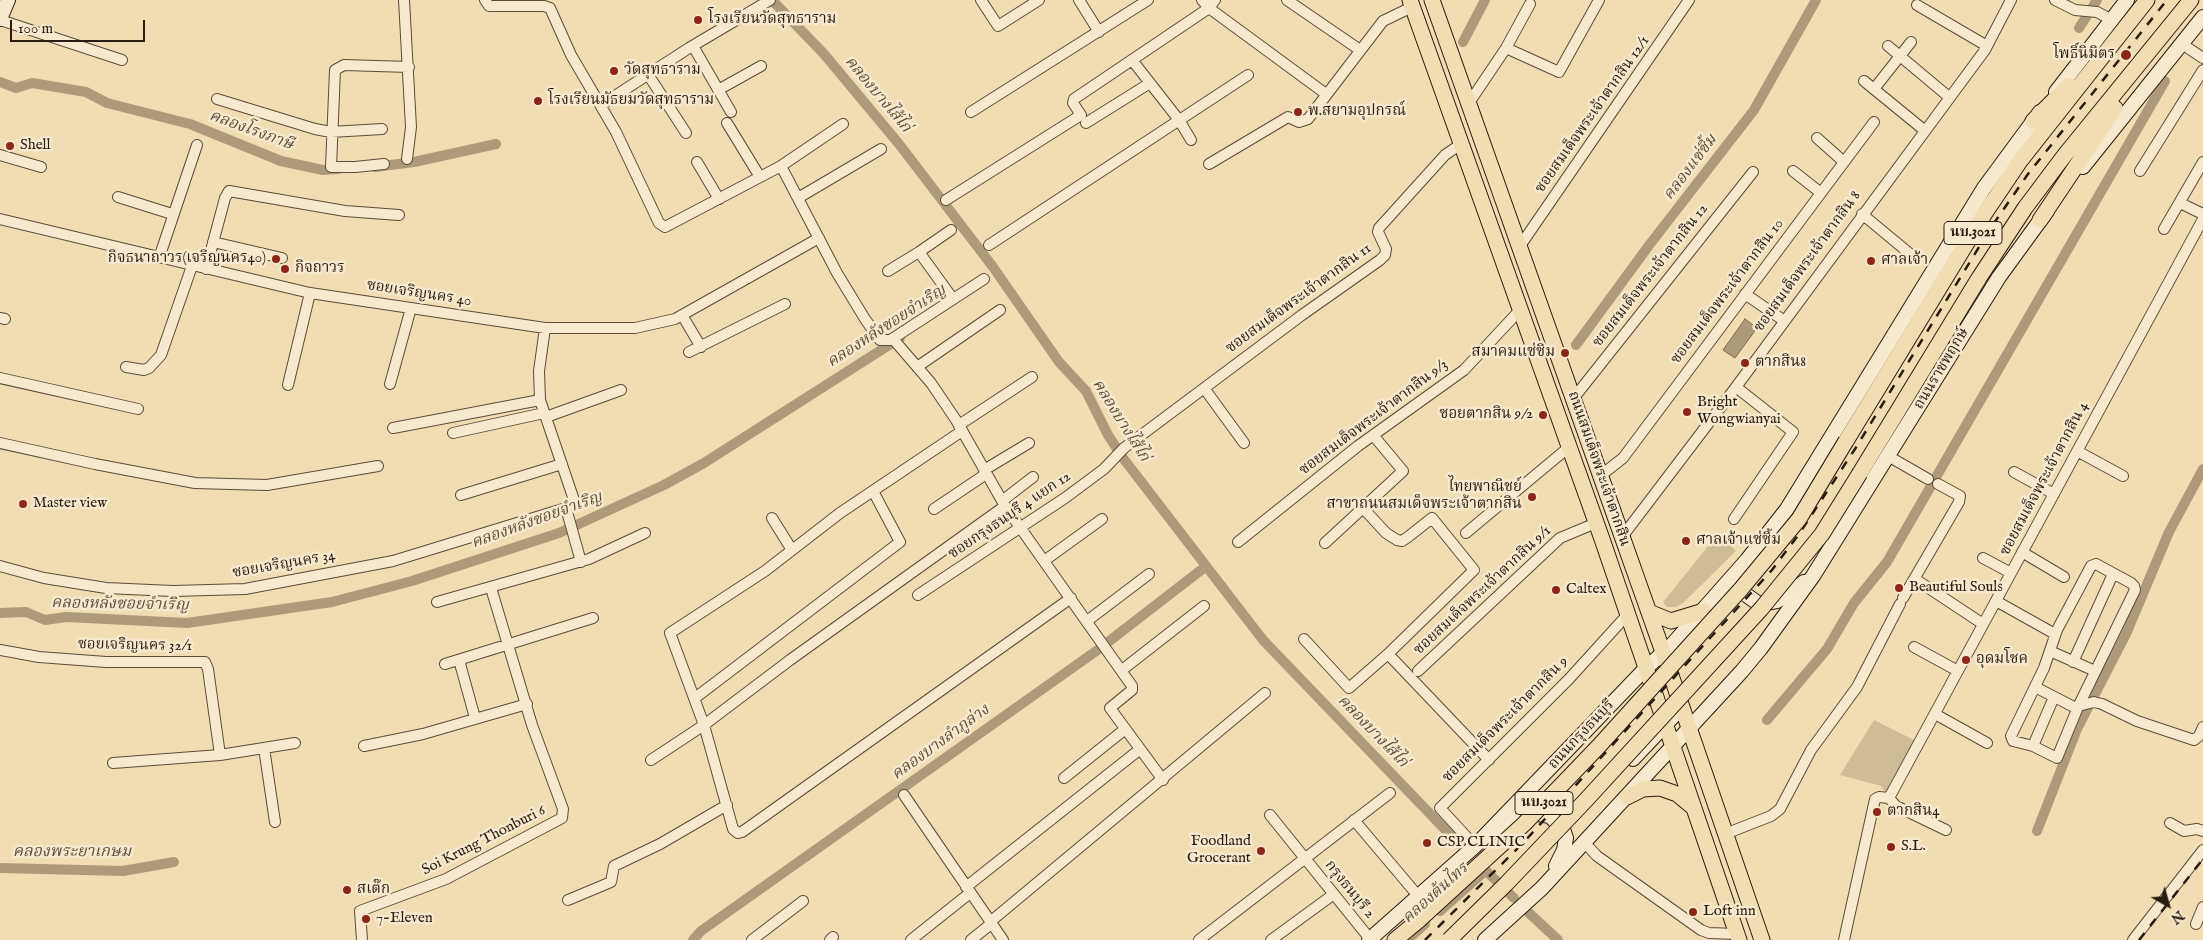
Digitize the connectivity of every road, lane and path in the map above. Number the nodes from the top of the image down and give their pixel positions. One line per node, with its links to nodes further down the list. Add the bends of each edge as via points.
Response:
1 (404, 0): 40 (street)
2 (485, 0): 52 (street, via 488,6 550,8 571,55)
3 (981, 0): 4 (street, via 998,26)
4 (1039, 0)
5 (1079, 0): 25 (street)
6 (1148, 0): 25 (street)
7 (1287, 0): 34 (street)
8 (1432, 0): 51 (main road, ถนนสมเด็จพระเจ้าตากสิน)
9 (1599, 0): 33 (street, via 1559,72)
10 (1689, 0): 101 (street, ซอยสมเด็จพระเจ้าตากสิน 12/1)
11 (2011, 0): 32 (street, ซอยสมเด็จพระเจ้าตากสิน 8)
12 (2055, 0): 24 (street, via 2075,10 2097,12)
13 (2127, 0): 24 (main road, นบ.3021)
14 (2147, 0): 26 (main road, นบ.3021)
15 (2191, 0): 27 (main road, ถนนราชพฤกษ์ / นบ.3021)
16 (769, 1): 30 (street)
17 (4, 3): 23 (main road)
18 (1209, 3): 38 (street); 48 (street)
19 (1411, 4): 34 (street, via 1384,21); 67 (main road, ถนนสมเด็จพระเจ้าตากสิน)
20 (1530, 4): 33 (street)
21 (1917, 5): 32 (street)
22 (2203, 17): 29 (main road, ถนนราชพฤกษ์ / นบ.3021)
23 (0, 20): 37 (street)
24 (2112, 20): 56 (main road, นบ.3021)
25 (1099, 32): 54 (street)
26 (2117, 38): 56 (main road); 275 (main road, ถนนกรุงธนบุรี / นบ.3021, bridge, via 2015,168 1985,213 1799,519 1661,679 1524,824)
27 (2160, 40): 95 (main road); 218 (main road, ถนนราชพฤกษ์ / นบ.3021, bridge, via 2025,208 1822,534)
28 (1911, 42): 35 (street)
29 (2182, 44): 36 (street); 95 (main road, ถนนราชพฤกษ์ / นบ.3021)
30 (693, 46): 43 (street); 47 (street)
31 (1888, 46): 35 (street)
32 (1987, 46): 49 (street, ซอยสมเด็จพระเจ้าตากสิน 8)
33 (1506, 48): 51 (street)
34 (1360, 50): 48 (street)
35 (1900, 56): 46 (street); 49 (street)
36 (2203, 58)
37 (122, 60)
38 (1132, 60): 45 (street); 87 (street, via 1074,100 1081,116)
39 (761, 66): 47 (street)
40 (409, 67): 63 (street, via 338,67 334,70); 71 (street, via 411,127)
41 (2203, 70): 80 (street)
42 (1248, 75): 55 (street)
43 (649, 76): 52 (street); 64 (street)
44 (1864, 81): 46 (street)
45 (1150, 83): 55 (street); 59 (street)
46 (1874, 89): 62 (street)
47 (718, 90): 53 (street)
48 (1326, 94): 76 (street, via 1305,122 1288,117)
49 (1949, 97): 62 (street, ซอยสมเด็จพระเจ้าตากสิน 8)
50 (217, 99): 63 (street)
51 (1469, 104): 101 (main road, ถนนสมเด็จพระเจ้าตากสิน)
52 (601, 106): 86 (street, via 661,225 668,226)
53 (731, 112)
54 (971, 112)
55 (1179, 120): 66 (street); 100 (street)
56 (2032, 121): 174 (main road, นบ.3021, via 1969,212 1787,509)
57 (1874, 122): 73 (street, ซอยสมเด็จพระเจ้าตากสิน 10)
58 (727, 123): 82 (street)
59 (1086, 123)
60 (843, 124): 77 (street)
61 (382, 129): 63 (street)
62 (1924, 130): 90 (street, ซอยสมเด็จพระเจ้าตากสิน 8)
63 (331, 132): 75 (street, via 330,164 333,168)
64 (686, 133)
65 (1817, 138): 73 (street)
66 (1191, 140)
67 (1461, 144): 116 (main road, ถนนสมเด็จพระเจ้าตากสิน); 130 (street, ซอยสมเด็จพระเจ้าตากสิน 11, via 1446,155 1379,228 1386,249 1380,260)
68 (197, 145): 89 (street)
69 (881, 149): 85 (street)
70 (0, 156): 78 (street)
71 (407, 159)
72 (697, 162): 86 (street)
73 (1844, 162): 83 (street, ซอยสมเด็จพระเจ้าตากสิน 10)
74 (2203, 162): 88 (street)
75 (384, 164)
76 (1209, 164)
77 (781, 166): 82 (street); 85 (street)
78 (41, 168)
79 (1792, 171): 83 (street)
80 (2140, 171)
81 (1753, 172): 132 (street, ซอยสมเด็จพระเจ้าตากสิน 12)
82 (760, 177): 86 (street)
83 (1821, 193): 111 (street, ซอยสมเด็จพระเจ้าตากสิน 10)
84 (118, 197): 89 (street)
85 (798, 198): 98 (street)
86 (719, 199)
87 (946, 200)
88 (2180, 203): 91 (street); 96 (street)
89 (172, 214): 103 (street)
90 (1862, 214): 105 (street); 118 (street, ซอยสมเด็จพระเจ้าตากสิน 8)
91 (2203, 214)
92 (400, 215): 99 (street, via 345,211 229,191)
93 (0, 219): 103 (street, ซอยเจริญนคร 40)
94 (2203, 219): 144 (street, ซอยสมเด็จพระเจ้าตากสิน 4)
95 (2040, 220): 145 (main road, ถนนราชพฤกษ์ / นบ.3021, via 1999,277)
96 (2164, 229)
97 (951, 230): 102 (street)
98 (819, 238): 117 (street, ซอยเจริญนคร 40); 120 (street, via 864,319 880,340)
99 (213, 242): 104 (street); 107 (street)
100 (989, 245)
101 (1520, 246): 132 (main road, ถนนสมเด็จพระเจ้าตากสิน)
102 (918, 252): 108 (street); 112 (street)
103 (159, 258): 106 (street, ซอยเจริญนคร 40)
104 (282, 258)
105 (1915, 258)
106 (192, 266): 107 (street, ซอยเจริญนคร 40); 123 (street, via 161,355 144,370)
107 (206, 269): 110 (street, ซอยเจริญนคร 40)
108 (888, 270)
109 (984, 279): 112 (street)
110 (310, 293): 114 (street, ซอยเจริญนคร 40); 128 (street)
111 (1745, 294): 118 (street); 151 (street, ซอยสมเด็จพระเจ้าตากสิน 10, via 1623,458)
112 (953, 299): 120 (street)
113 (784, 304): 121 (street)
114 (411, 308): 119 (street, ซอยเจริญนคร 40); 127 (street)
115 (1000, 310): 124 (street)
116 (1520, 310): 139 (street, ซอยสมเด็จพระเจ้าตากสิน 9/3, via 1464,370); 143 (main road, ถนนสมเด็จพระเจ้าตากสิน)
117 (682, 315): 119 (street, ซอยเจริญนคร 40, via 635,328); 121 (street)
118 (1783, 320): 129 (street, ซอยสมเด็จพระเจ้าตากสิน 8)
119 (545, 328): 133 (street)
120 (895, 342): 124 (street)
121 (701, 347): 122 (street)
122 (689, 352)
123 (126, 367)
124 (917, 367): 137 (street)
125 (1032, 376): 137 (street)
126 (0, 378): 134 (street)
127 (390, 384)
128 (288, 385)
129 (1736, 387): 163 (street, via 1793,432); 168 (street, ซอยสมเด็จพระเจ้าตากสิน 8)
130 (1204, 388): 142 (street); 146 (street, ซอยสมเด็จพระเจ้าตากสิน 11, via 1124,448)
131 (621, 390): 135 (street)
132 (1573, 399): 151 (main road, ถนนสมเด็จพระเจ้าตากสิน)
133 (540, 400): 135 (street); 136 (street)
134 (138, 409)
135 (545, 415): 138 (street); 147 (street)
136 (393, 428)
137 (960, 428): 149 (street); 154 (street)
138 (453, 433)
139 (1374, 435): 158 (street, via 1402,470); 169 (street, ซอยสมเด็จพระเจ้าตากสิน 9/3)
140 (0, 443): 148 (street, via 204,484 267,485)
141 (1029, 443): 149 (street)
142 (1244, 443)
143 (1569, 447): 164 (main road, ถนนสมเด็จพระเจ้าตากสิน); 166 (street)
144 (2077, 452): 152 (street); 155 (street, ซอยสมเด็จพระเจ้าตากสิน 4)
145 (1888, 456): 181 (main road, ถนนราชพฤกษ์ / นบ.3021); 183 (street, via 1960,496)
146 (1116, 458): 165 (street, ซอยกรุงธนบุรี 4 แยก 12, via 1066,498)
147 (562, 464): 156 (street); 159 (street, via 574,500)
148 (378, 466)
149 (985, 472): 157 (street); 160 (street)
150 (2014, 472): 155 (street)
151 (1600, 476): 168 (main road, ถนนสมเด็จพระเจ้าตากสิน)
152 (2123, 476)
153 (1034, 477): 157 (street)
154 (873, 491): 171 (street); 215 (street, via 900,542)
155 (2054, 494): 172 (street, ซอยสมเด็จพระเจ้าตากสิน 4)
156 (462, 495)
157 (1003, 503): 165 (street); 221 (street)
158 (1362, 507): 170 (street, via 1343,529); 203 (street, via 1386,533 1402,541 1432,518 1474,570)
159 (566, 508): 176 (street); 177 (street, ซอยเจริญนคร 34, via 393,561 245,589 173,592 106,588 44,578)
160 (934, 509)
161 (772, 518): 171 (street)
162 (1102, 519): 175 (street)
163 (1734, 519)
164 (1596, 523): 192 (main road, ถนนสมเด็จพระเจ้าตากสิน); 209 (street, ซอยสมเด็จพระเจ้าตากสิน 9/1, via 1560,538)
165 (1021, 527): 175 (street); 185 (street, ซอยกรุงธนบุรี 4 แยก 12)
166 (1466, 532)
167 (645, 534): 176 (street)
168 (1622, 537): 191 (main road, ถนนสมเด็จพระเจ้าตากสิน)
169 (1238, 542)
170 (1325, 543)
171 (792, 550): 215 (street, via 670,633)
172 (2022, 552): 179 (street, ซอยสมเด็จพระเจ้าตากสิน 4); 182 (street)
173 (1983, 558): 179 (street)
174 (1747, 560): 181 (main road, via 1739,577 1745,594 1759,604 1777,601); 190 (main road, นบ.3021)
175 (1044, 561): 186 (street)
176 (581, 562): 184 (street)
177 (0, 566)
178 (1149, 574): 194 (street)
179 (2011, 574): 187 (street, ซอยสมเด็จพระเจ้าตากสิน 4)
180 (2113, 574): 196 (street, via 2096,564 2091,566); 205 (street); 211 (street, via 2134,586 2135,590)
181 (1813, 576): 224 (main road, ถนนราชพฤกษ์ / นบ.3021, via 1746,665)
182 (2064, 578)
183 (1915, 579): 195 (street); 252 (street, via 1857,687 1810,750 1780,809 1771,816)
184 (491, 588): 188 (street); 198 (street, Soi Krung Thonburi 6)
185 (918, 595)
186 (1071, 598): 194 (street); 243 (street, via 740,833 734,829)
187 (1996, 601): 195 (street, ซอยสมเด็จพระเจ้าตากสิน 4); 196 (street)
188 (437, 602)
189 (1204, 606): 208 (street)
190 (1704, 611): 191 (main road, via 1671,621); 202 (main road, นบ.3021)
191 (1649, 612): 202 (main road, ถนนสมเด็จพระเจ้าตากสิน)
192 (1628, 614): 207 (main road, ถนนสมเด็จพระเจ้าตากสิน); 235 (street, ซอยสมเด็จพระเจ้าตากสิน 9)
193 (593, 618): 198 (street)
194 (1087, 621): 208 (street)
195 (1983, 624): 210 (street, ซอยสมเด็จพระเจ้าตากสิน 4)
196 (2056, 634): 201 (street)
197 (1304, 638): 203 (street, via 1349,688)
198 (508, 645): 204 (street); 216 (street, Soi Krung Thonburi 6)
199 (1914, 647): 210 (street)
200 (0, 650): 233 (street, ซอยเจริญนคร 32/1, via 39,657 106,662 205,662)
201 (2050, 651): 205 (street); 212 (street)
202 (1663, 652): 207 (main road, ถนนกรุงธนบุรี / นบ.3021); 218 (main road, ถนนสมเด็จพระเจ้าตากสิน)
203 (1388, 654): 235 (street)
204 (459, 660): 206 (street); 220 (street)
205 (2073, 662): 211 (street)
206 (445, 664)
207 (1646, 668): 222 (main road, ถนนสมเด็จพระเจ้าตากสิน); 254 (main road, ถนนกรุงธนบุรี)
208 (1122, 670): 225 (street, via 1133,688 1110,708)
209 (1418, 671)
210 (1958, 671): 219 (street, ซอยสมเด็จพระเจ้าตากสิน 4)
211 (2095, 671): 217 (street)
212 (2035, 687): 214 (street); 230 (street, via 2010,736)
213 (1265, 693): 238 (street)
214 (2054, 697): 217 (street); 230 (street)
215 (695, 698): 221 (street)
216 (527, 704): 220 (street); 267 (street, Soi Krung Thonburi 6, via 563,809 562,818 446,879 360,911)
217 (2087, 704): 223 (street, via 2194,740); 230 (street, via 2057,758)
218 (1677, 707): 222 (main road); 224 (main road, ถนนสมเด็จพระเจ้าตากสิน); 276 (main road, นบ.3021, bridge)
219 (1935, 714): 227 (street); 242 (street, ซอยสมเด็จพระเจ้าตากสิน 4)
220 (475, 718): 229 (street, via 423,734)
221 (704, 725): 234 (street); 243 (street)
222 (1665, 725): 228 (main road, ถนนสมเด็จพระเจ้าตากสิน); 247 (main road, via 1580,813 1570,819)
223 (2203, 727)
224 (1690, 728): 228 (main road, นบ.3021); 252 (main road, ถนนสมเด็จพระเจ้าตากสิน)
225 (1124, 730): 232 (street); 237 (street)
226 (295, 743): 231 (street)
227 (1987, 743)
228 (1673, 745): 241 (main road); 244 (main road, ถนนสมเด็จพระเจ้าตากสิน)
229 (364, 746)
230 (2033, 746)
231 (264, 748): 233 (street); 248 (street)
232 (1139, 750): 238 (street); 258 (street)
233 (220, 755): 236 (street)
234 (651, 760)
235 (1489, 760): 254 (street, ซอยสมเด็จพระเจ้าตากสิน 9, via 1440,808)
236 (113, 763)
237 (1064, 778)
238 (1163, 780): 264 (street)
239 (1390, 793): 246 (street)
240 (904, 795): 258 (street)
241 (1627, 797): 244 (main road, via 1643,789 1660,788 1677,794); 253 (main road)
242 (1889, 798): 250 (street, via 1896,806); 279 (street, ซอยสมเด็จพระเจ้าตากสิน 4, via 1875,799)
243 (727, 805): 261 (street, via 614,866 610,882)
244 (1694, 808): 266 (main road, ถนนสมเด็จพระเจ้าตากสิน)
245 (1270, 815): 256 (street, กรุงธนบุรี 2)
246 (1354, 820): 256 (street); 260 (street)
247 (1556, 821): 254 (main road, via 1544,814 1532,813); 257 (main road, via 1566,838 1564,850)
248 (275, 822)
249 (2170, 823): 251 (street, via 2184,831)
250 (1946, 830)
251 (2203, 831)
252 (1725, 834): 278 (main road, ถนนสมเด็จพระเจ้าตากสิน)
253 (1584, 842): 257 (main road); 266 (street, via 1597,856 1701,930)
254 (1476, 846): 260 (main road, ถนนกรุงธนบุรี)
255 (2203, 850): 280 (street)
256 (1305, 859): 259 (street, กรุงธนบุรี 2); 272 (street)
257 (1542, 888): 277 (main road)
258 (968, 890): 264 (street); 269 (street)
259 (1334, 894): 273 (street); 274 (street, กรุงธนบุรี 2)
260 (1419, 897): 274 (main road, ถนนกรุงธนบุรี)
261 (568, 900)
262 (803, 901): 268 (street)
263 (2203, 906): 265 (street)
264 (991, 923): 270 (street); 271 (street)
265 (2196, 924)
266 (1738, 937)
267 (362, 940)
268 (752, 940)
269 (910, 940)
270 (971, 940)
271 (1003, 940)
272 (1199, 940)
273 (1271, 940)
274 (1370, 940)
275 (1396, 940)
276 (1449, 940)
277 (1485, 940)
278 (1762, 940)
279 (1845, 940)
280 (2133, 940)

